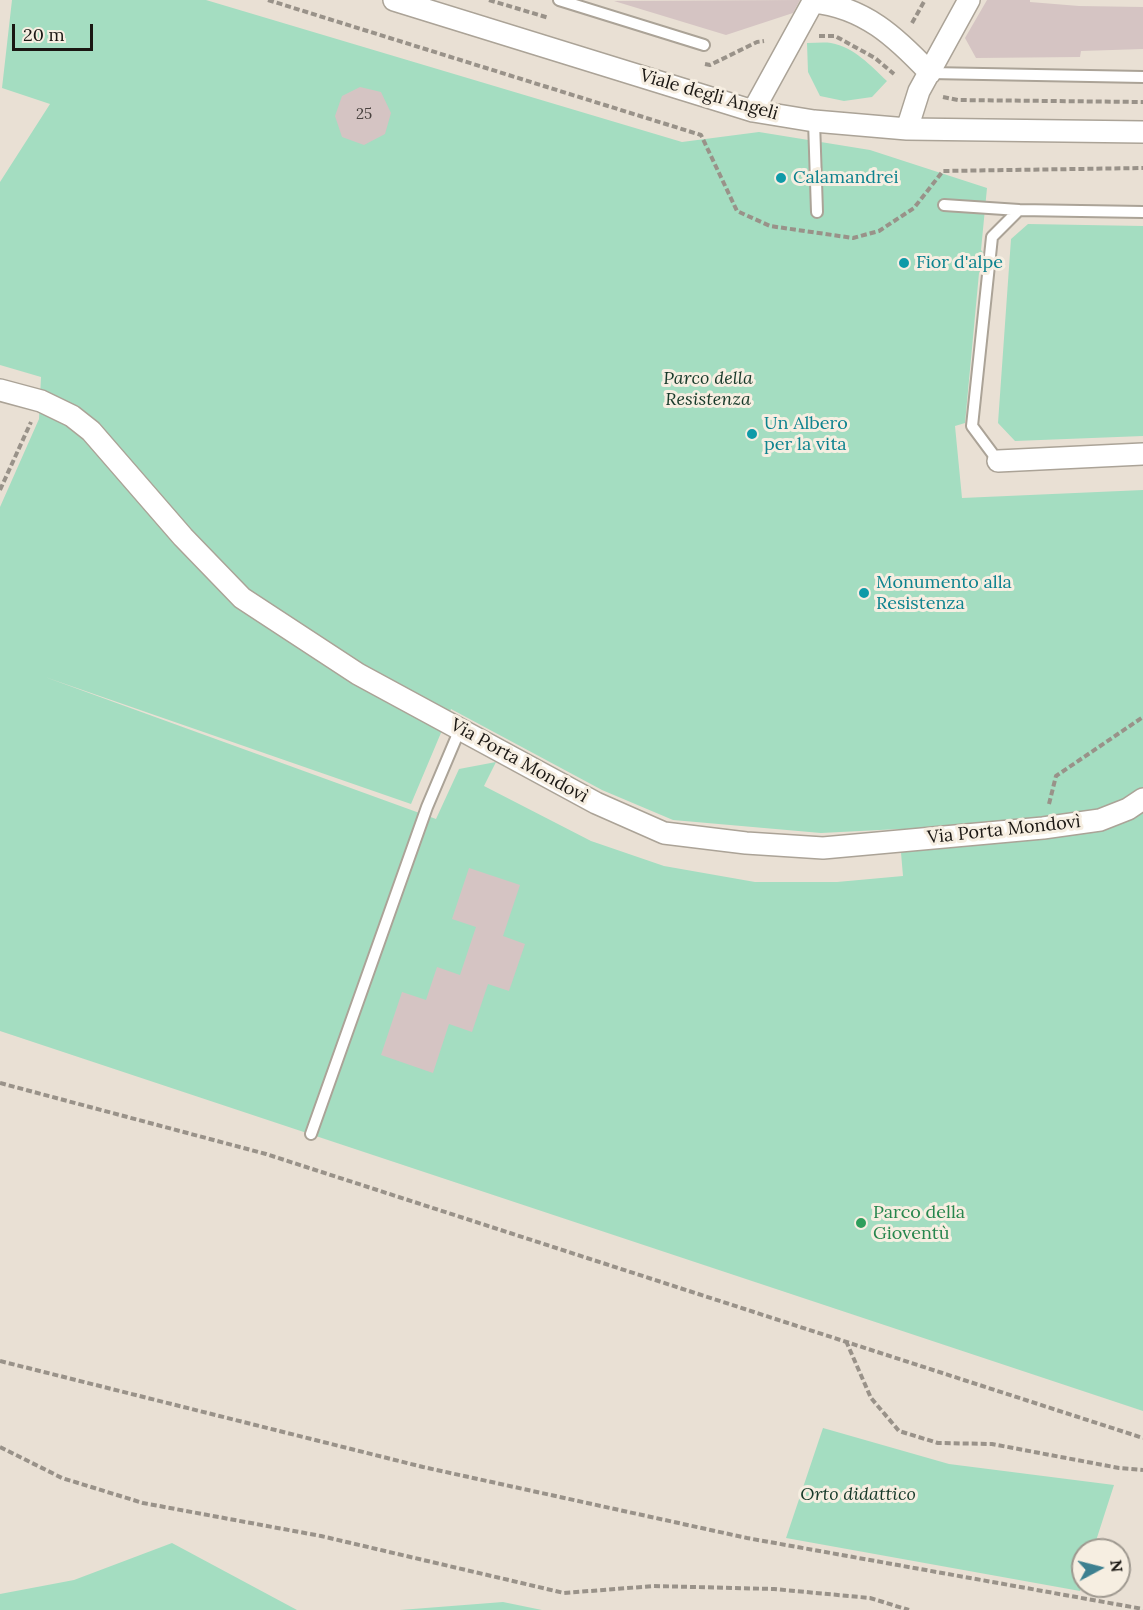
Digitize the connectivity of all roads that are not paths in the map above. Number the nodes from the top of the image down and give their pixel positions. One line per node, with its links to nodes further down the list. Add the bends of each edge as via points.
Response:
1 (394, 0): 8 (street, Viale degli Angeli)
2 (559, 0): 5 (lane)
3 (969, 0): 6 (street)
4 (814, 1): 6 (street, via 844,7 878,25 901,42); 8 (street)
5 (704, 45)
6 (930, 73): 7 (lane); 10 (street)
7 (1143, 77)
8 (753, 111): 9 (street, Viale degli Angeli)
9 (814, 121): 10 (street, Viale degli Angeli); 14 (lane)
10 (907, 129): 11 (street, Viale degli Angeli)
11 (1143, 132)
12 (944, 205): 13 (lane)
13 (1019, 210): 15 (lane); 18 (lane, via 992,237 972,426)
14 (818, 212)
15 (1143, 212)
16 (0, 390): 19 (street, Via Porta Mondovì, via 41,401 72,416 91,431 242,598 358,675)
17 (1143, 454): 18 (street)
18 (998, 461)
19 (460, 729): 20 (street, Via Porta Mondovì, via 596,803 664,833 746,843 823,848 1043,828 1100,820); 21 (lane, via 427,807)
20 (1143, 799)
21 (311, 1134)

